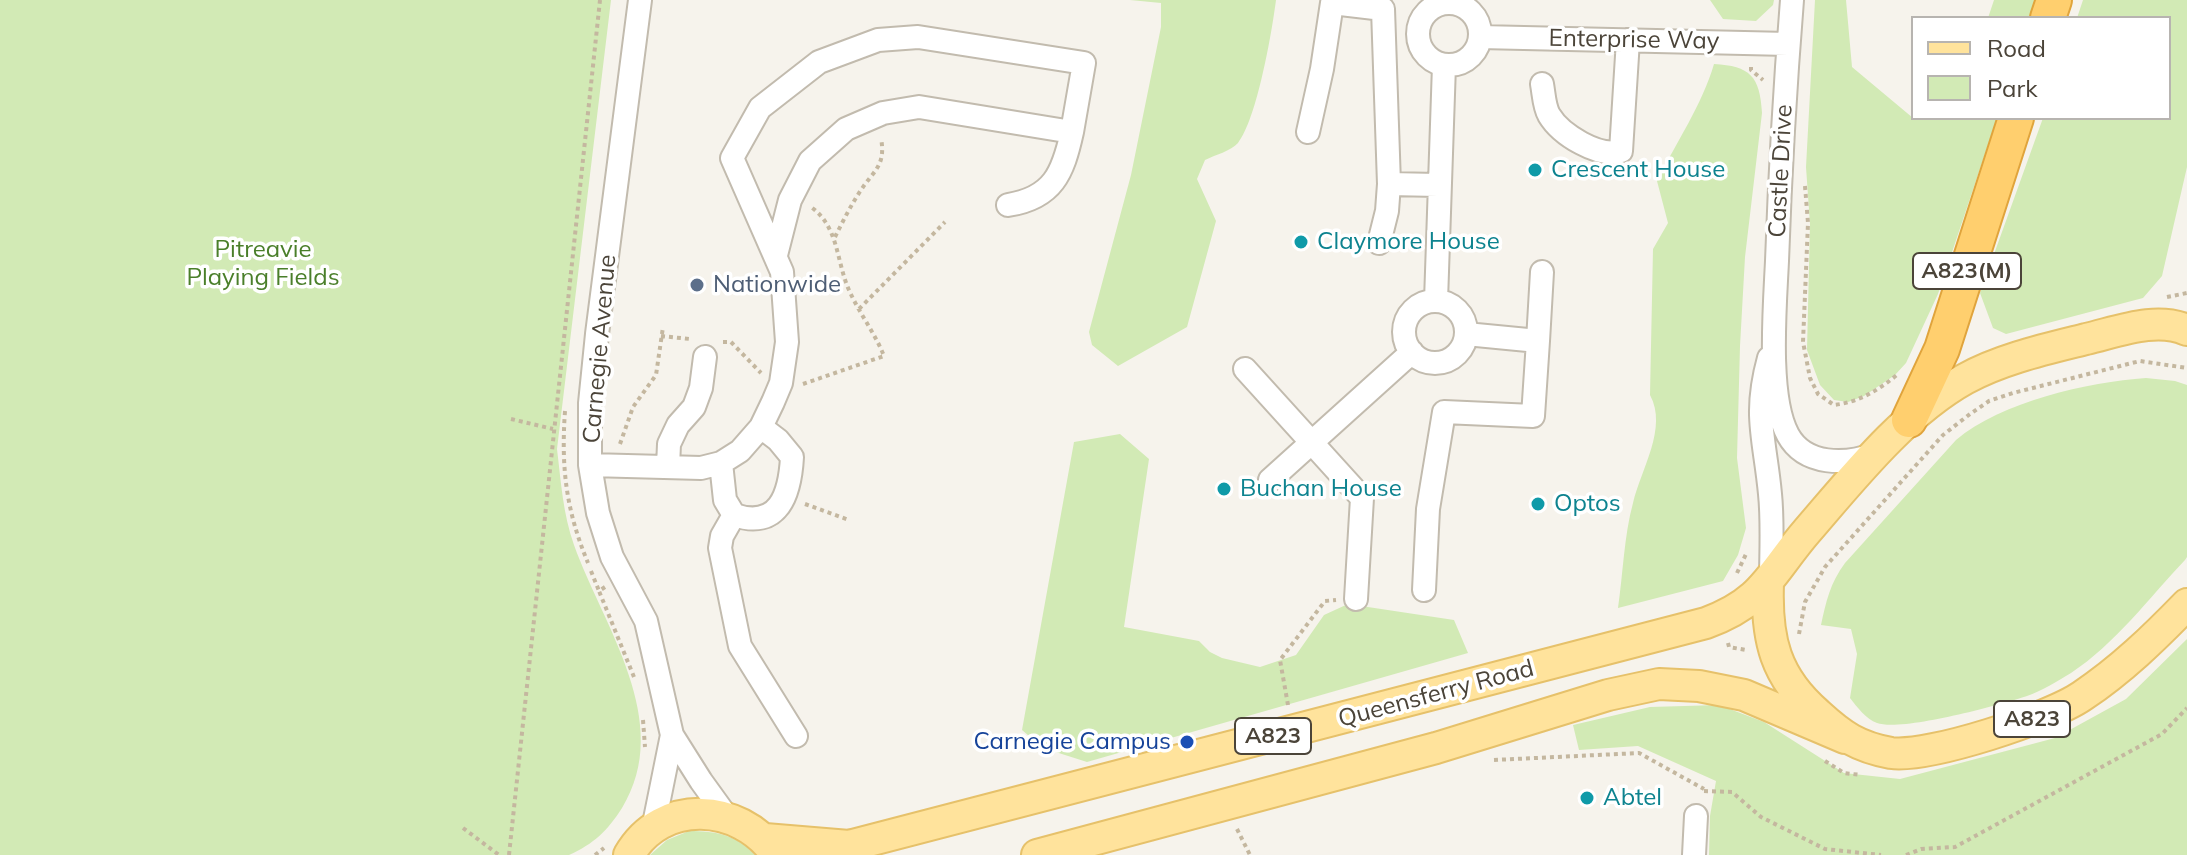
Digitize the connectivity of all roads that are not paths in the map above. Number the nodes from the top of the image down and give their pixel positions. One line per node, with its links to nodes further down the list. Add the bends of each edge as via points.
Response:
1 (640, 0): 34 (street, Carnegie Avenue, via 597,334)
2 (1792, 0): 7 (street, Castle Drive)
3 (1434, 3): 4 (street); 8 (street, via 1422,18 1417,37 1425,55)
4 (1470, 4): 5 (street)
5 (1480, 37): 6 (street, Enterprise Way); 8 (street, via 1464,61)
6 (1628, 40): 7 (street, Enterprise Way); 9 (street, via 1621,151 1579,143 1562,131 1545,107)
7 (1788, 44): 25 (street, Castle Drive)
8 (1444, 65): 14 (street)
9 (1542, 84)
10 (2015, 120): 29 (highway, A823(M), via 1942,349)
11 (1072, 132): 15 (street, via 1084,63 918,37 878,40 819,62 760,108 732,158); 16 (street, via 919,107 883,113 846,129 810,161); 17 (street, via 1065,164 1047,189 1031,202)
12 (1308, 132): 13 (street, via 1332,3 1383,9)
13 (1389, 184): 14 (street); 18 (street)
14 (1438, 185): 21 (street)
15 (745, 187): 16 (street, via 760,197); 19 (street)
16 (790, 200): 19 (street)
17 (1008, 205)
18 (1379, 243)
19 (776, 255): 30 (street, via 787,342 781,383)
20 (1542, 272): 24 (street)
21 (1436, 301): 23 (street, via 1457,311); 26 (street, via 1409,316 1405,337)
22 (2187, 330): 29 (main road, A823, via 2147,326 2024,356 1965,379)
23 (1466, 334): 24 (street); 26 (street, via 1458,353 1446,361 1424,361)
24 (1538, 341): 39 (street, via 1533,416 1444,412 1428,509)
25 (1774, 342): 32 (street, Castle Drive, via 1779,411 1794,443 1817,458 1842,463); 38 (street, Castle Drive, via 1759,409 1770,492)
26 (1412, 352): 31 (street)
27 (705, 357): 35 (street, via 694,407 669,444)
28 (1245, 369): 31 (street)
29 (1909, 420): 32 (main road, A823)
30 (761, 427): 33 (street); 37 (street, via 792,457 791,481 780,506 768,516 748,520)
31 (1311, 443): 36 (street); 40 (street, via 1362,498)
32 (1879, 452): 38 (main road, A823, via 1804,534)
33 (721, 463): 35 (street); 37 (street, via 725,500)
34 (590, 465): 35 (street); 42 (street, Carnegie Avenue, via 612,557 646,621)
35 (668, 467)
36 (1270, 480)
37 (734, 515): 43 (street, via 720,548 740,646)
38 (1770, 583): 44 (main road, A823, via 1767,615 1778,662 1802,700); 48 (main road, Queensferry Road / A823, via 1721,618 849,846)
39 (1424, 590)
40 (1356, 599)
41 (2187, 604): 44 (main road, A823, via 2140,652 2080,698 2041,716 1922,752 1895,753)
42 (672, 735): 46 (street); 47 (street)
43 (796, 736)
44 (1845, 738): 50 (main road, Queensferry Road / A823, via 1744,695 1659,684)
45 (1696, 816): 51 (street)
46 (727, 817): 47 (main road, A823, via 676,817); 48 (main road, A823, via 748,825)
47 (653, 829): 49 (main road, A823)
48 (771, 847)
49 (629, 855)
50 (1037, 855)
51 (1694, 855)

